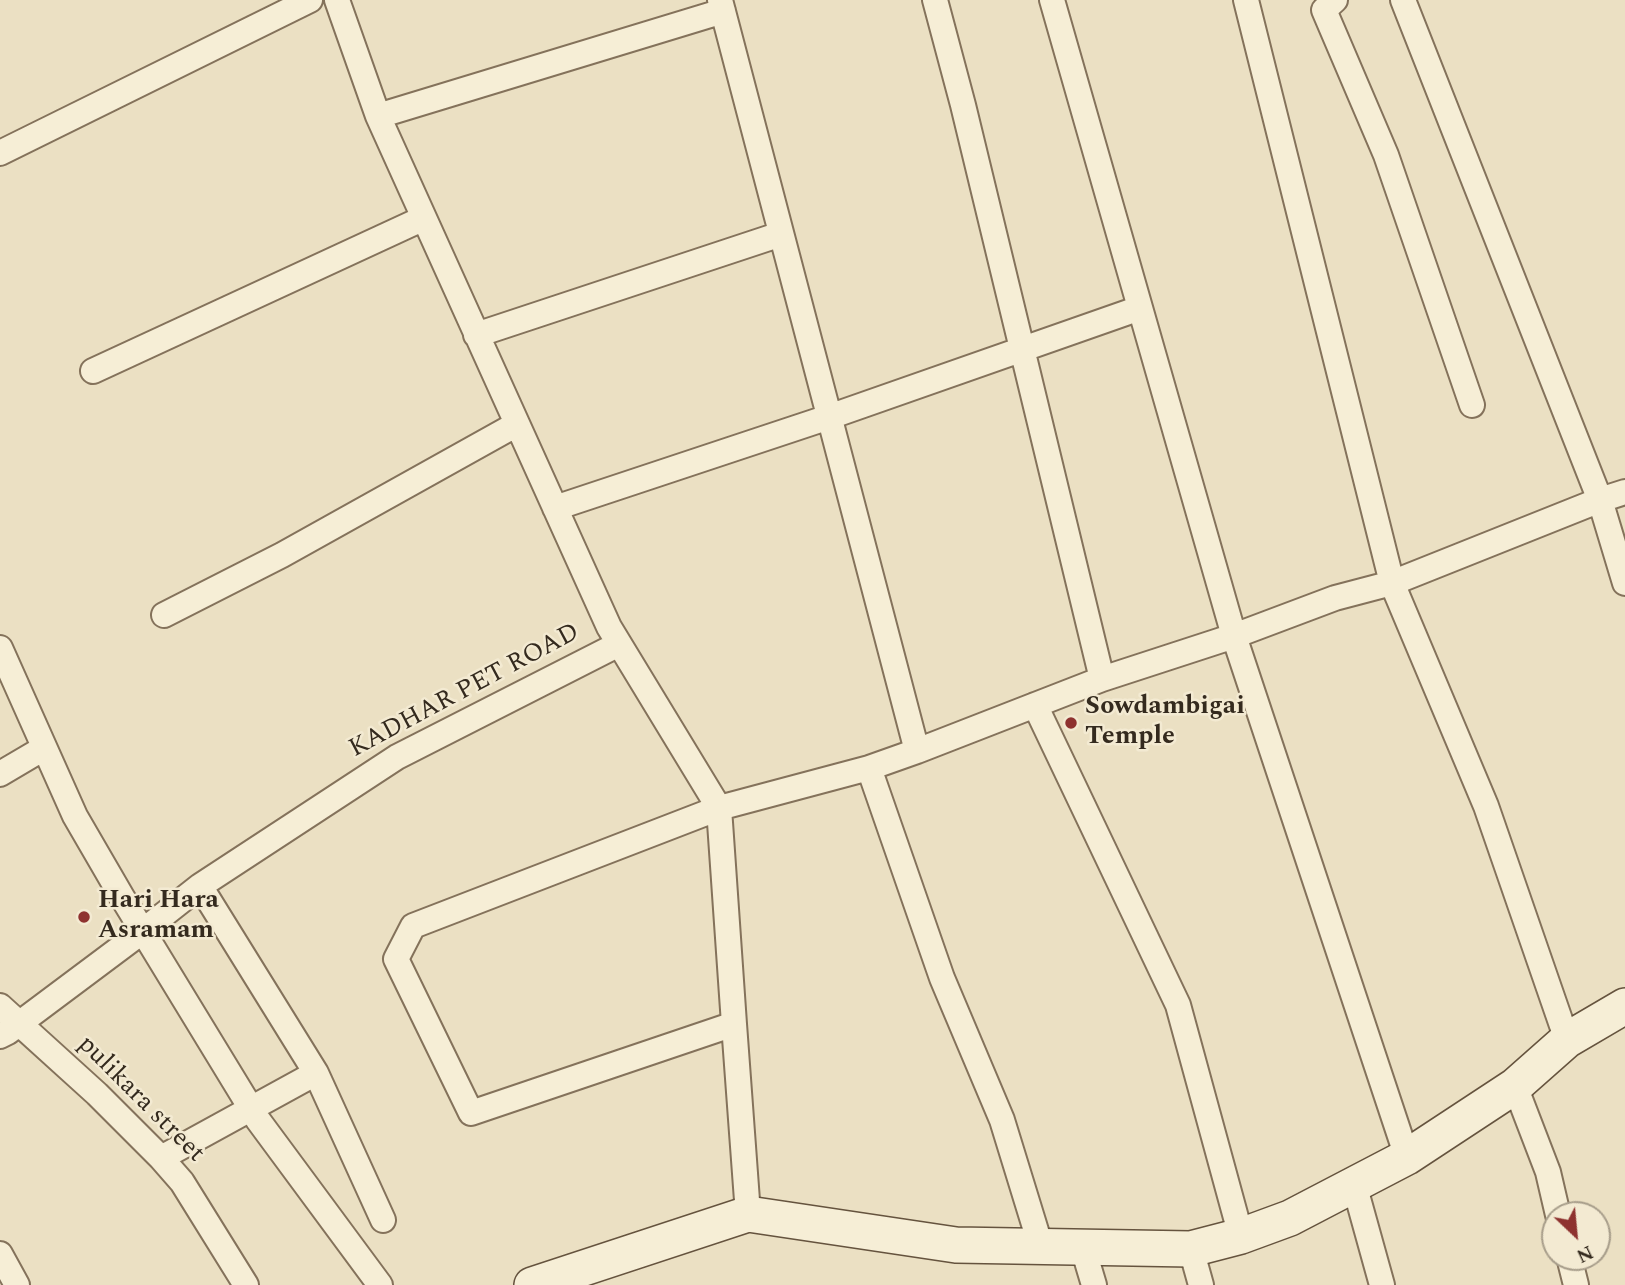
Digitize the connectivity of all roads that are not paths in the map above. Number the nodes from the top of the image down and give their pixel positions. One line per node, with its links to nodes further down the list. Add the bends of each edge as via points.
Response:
1 (310, 0): 10 (street)
2 (337, 0): 9 (street)
3 (935, 0): 15 (street)
4 (1052, 0): 13 (street)
5 (1246, 0): 23 (street)
6 (1335, 0): 17 (street, via 1324,10 1386,155)
7 (1403, 0): 21 (street)
8 (722, 6): 9 (street); 12 (street)
9 (378, 116): 11 (street)
10 (0, 153)
11 (424, 218): 14 (street); 16 (street)
12 (781, 234): 14 (street); 18 (street)
13 (1140, 308): 15 (street); 26 (street)
14 (476, 335): 19 (street)
15 (1022, 350): 18 (street); 29 (street)
16 (93, 371)
17 (1472, 405)
18 (829, 417): 22 (street); 32 (street)
19 (517, 424): 22 (street); 25 (street)
20 (1625, 492): 21 (street)
21 (1600, 500): 23 (street); 24 (street)
22 (555, 508): 27 (street)
23 (1392, 583): 26 (street, via 1335,598); 42 (street, via 1486,806)
24 (1625, 583)
25 (164, 615)
26 (1234, 636): 29 (street); 46 (street)
27 (620, 644): 35 (street); 36 (street, KADHAR PET ROAD, via 397,757)
28 (0, 648): 31 (street)
29 (1102, 679): 30 (street)
30 (1035, 705): 32 (street); 52 (street, via 1178,1005)
31 (44, 748): 34 (street); 37 (street, via 75,816)
32 (917, 751): 33 (street)
33 (869, 768): 35 (street); 53 (street, via 942,978 1002,1120)
34 (0, 774)
35 (719, 808): 40 (street); 40 (street, via 413,926 396,959 471,1113)
36 (200, 886): 37 (street, KADHAR PET ROAD); 43 (street)
37 (143, 931): 41 (street, KADHAR PET ROAD); 45 (street)
38 (0, 1006): 41 (street, pulikara street)
39 (1625, 1006): 42 (street)
40 (734, 1024): 50 (street)
41 (10, 1029): 47 (street, pulikara street, via 97,1094)
42 (1567, 1040): 44 (street)
43 (316, 1073): 45 (street); 51 (street)
44 (1515, 1086): 46 (street); 49 (street)
45 (252, 1110): 47 (street); 59 (street)
46 (1406, 1157): 48 (street)
47 (161, 1158): 58 (street, pulikara street, via 182,1182)
48 (1354, 1184): 52 (street, via 1290,1218); 63 (street)
49 (1555, 1201)
50 (748, 1214): 53 (street, via 956,1245); 60 (street)
51 (383, 1220)
52 (1241, 1237): 55 (street)
53 (1041, 1247): 54 (street)
54 (1083, 1248): 55 (street); 61 (street)
55 (1191, 1250): 62 (street)
56 (0, 1254): 57 (street)
57 (17, 1285)
58 (246, 1285)
59 (380, 1285)
60 (533, 1285)
61 (1094, 1285)
62 (1201, 1285)
63 (1382, 1285)

